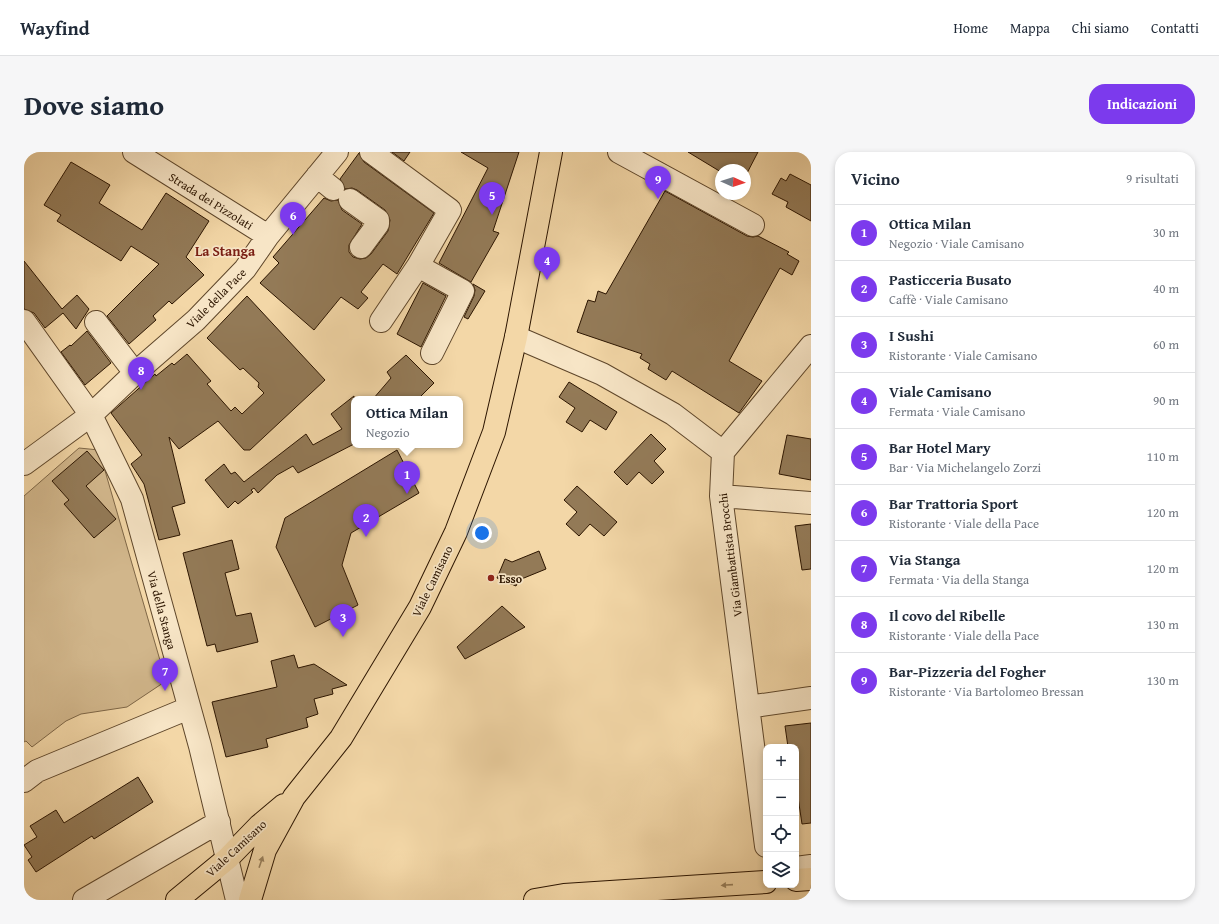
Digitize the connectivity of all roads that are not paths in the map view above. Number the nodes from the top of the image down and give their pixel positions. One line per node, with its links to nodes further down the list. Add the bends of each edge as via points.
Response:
1 (134, 152): 8 (street, Strada dei Pizzolati)
2 (337, 152): 6 (street, Viale della Pace)
3 (371, 152): 10 (street, via 450,210)
4 (551, 152): 14 (main road, Viale Camisano)
5 (619, 152): 7 (street)
6 (334, 188): 8 (street, Viale della Pace); 9 (street, via 378,220 378,224)
7 (753, 225)
8 (268, 236): 17 (street, Viale della Pace, via 245,269 196,320)
9 (361, 247)
10 (418, 266): 12 (street); 16 (street, via 463,291)
11 (24, 321): 18 (street)
12 (381, 321)
13 (96, 322): 17 (street)
14 (516, 338): 19 (street, via 602,374 673,414); 27 (main road, Viale Camisano, via 494,432 456,532 420,607 341,738)
15 (811, 346): 19 (street)
16 (432, 353)
17 (135, 373): 18 (street, Viale della Pace)
18 (91, 415): 20 (street, Viale della Pace); 25 (street, Via della Stanga, via 132,499)
19 (723, 452): 21 (street, Via Giambattista Brocchi)
20 (24, 464)
21 (721, 496): 22 (street); 24 (street, Via Giambattista Brocchi)
22 (811, 503)
23 (811, 698): 24 (street)
24 (748, 707): 29 (street, Via Giambattista Brocchi)
25 (189, 708): 26 (street, via 37,771); 28 (street, Via della Stanga)
26 (24, 781)
27 (294, 797): 30 (main road, Viale Camisano, via 259,826); 39 (main road, Viale Camisano, one-way to 27, via 265,850)
28 (219, 822): 30 (street, Via della Stanga); 36 (street)
29 (763, 823)
30 (228, 858): 37 (main road, Viale Camisano); 38 (street, Via della Stanga)
31 (811, 866): 32 (street)
32 (799, 868)
33 (799, 880): 34 (main road)
34 (811, 880)
35 (763, 882): 40 (main road, one-way to 40, via 564,895)
36 (84, 900)
37 (177, 900)
38 (237, 900)
39 (250, 900)
40 (535, 900)

